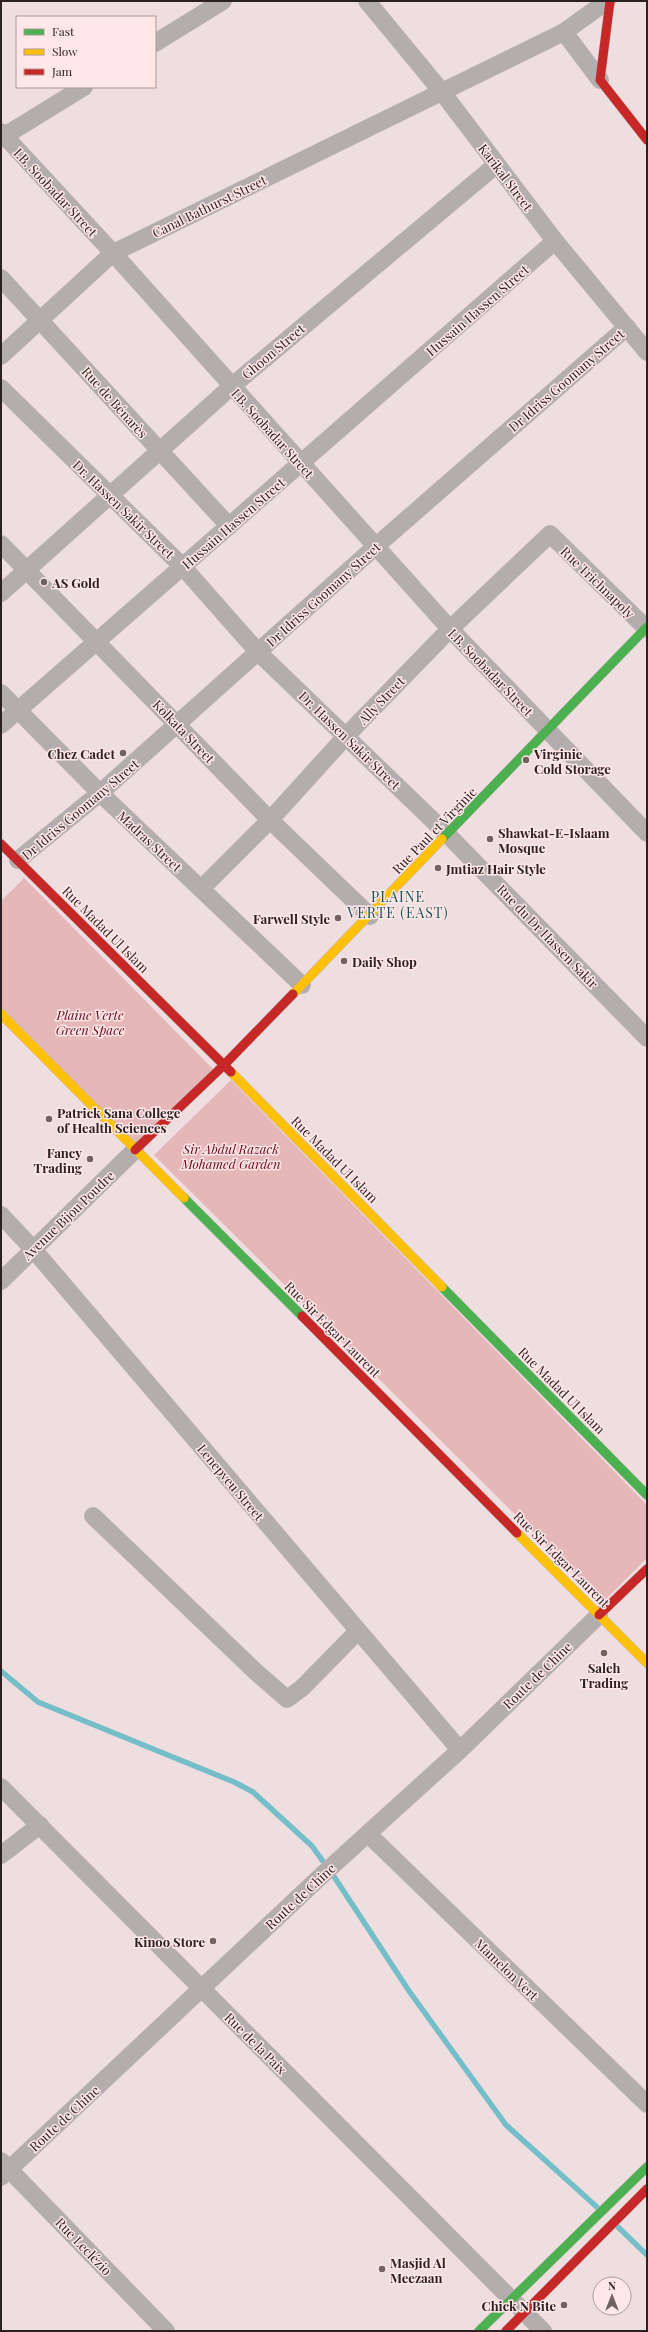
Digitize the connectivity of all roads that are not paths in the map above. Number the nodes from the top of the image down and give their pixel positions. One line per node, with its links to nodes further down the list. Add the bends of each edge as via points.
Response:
1 (223, 1): 5 (street)
2 (367, 1): 8 (street, Karikal Street)
3 (608, 1): 4 (street); 6 (main road)
4 (564, 32): 6 (street); 8 (street, Canal Bathurst Street)
5 (156, 42)
6 (600, 80): 10 (main road)
7 (82, 88): 9 (street)
8 (442, 92): 11 (street, Karikal Street); 13 (street, Canal Bathurst Street)
9 (2, 136): 13 (street, I.B. Soobadar Street)
10 (647, 140)
11 (496, 164): 12 (street, Karikal Street); 19 (street, Ghoon Street)
12 (555, 241): 16 (street, Karikal Street); 22 (street, Hussain Hassen Street)
13 (113, 253): 15 (street, Canal Bathurst Street); 19 (street, I.B. Soobadar Street)
14 (1, 278): 15 (street, Rue de Bénarès)
15 (39, 320): 18 (street, Canal Bathurst Street); 21 (street, Rue de Bénarès)
16 (627, 327): 17 (street, Karikal Street); 27 (street, Dr Idriss Goomany Street)
17 (647, 352)
18 (1, 356)
19 (232, 386): 21 (street, Ghoon Street); 22 (street, I.B. Soobadar Street)
20 (1, 388): 23 (street, Dr. Hassen Sakir Street)
21 (158, 450): 23 (street, Ghoon Street); 24 (street, Rue de Bénarès)
22 (301, 464): 24 (street, Hussain Hassen Street); 27 (street, I.B. Soobadar Street)
23 (109, 496): 28 (street, Dr. Hassen Sakir Street); 29 (street, Ghoon Street)
24 (229, 526): 28 (street, Hussain Hassen Street)
25 (550, 534): 31 (street, Rue Trichnapoly); 32 (street, Ally Street)
26 (1, 544): 29 (street, Kolkata Street)
27 (375, 547): 32 (street, I.B. Soobadar Street); 34 (street, Dr Idriss Goomany Street)
28 (183, 567): 33 (street, Hussain Hassen Street); 34 (street, Dr. Hassen Sakir Street)
29 (26, 570): 30 (street, Ghoon Street); 33 (street, Kolkata Street)
30 (1, 593)
31 (647, 628): 39 (main road, Rue Paul et Virginie)
32 (450, 629): 39 (street, I.B. Soobadar Street); 40 (street, Ally Street)
33 (97, 641): 36 (street, Hussain Hassen Street); 38 (street, Kolkata Street)
34 (258, 652): 38 (street, Dr Idriss Goomany Street); 40 (street, Dr. Hassen Sakir Street)
35 (1, 692): 36 (street, Madras Street)
36 (18, 710): 37 (street, Hussain Hassen Street); 41 (street, Madras Street)
37 (1, 725)
38 (177, 725): 41 (street, Dr Idriss Goomany Street); 42 (street, Kolkata Street)
39 (549, 730): 43 (street, I.B. Soobadar Street); 44 (main road, Rue Paul et Virginie)
40 (347, 735): 42 (street, Ally Street); 44 (street, Dr. Hassen Sakir Street)
41 (100, 793): 46 (street, Dr Idriss Goomany Street); 47 (street, Madras Street)
42 (270, 820): 47 (street, Ally Street); 48 (street, Kolkata Street)
43 (647, 833)
44 (448, 835): 48 (main road, Rue Paul et Virginie); 51 (street, Rue du Dr Hassen Sakir)
45 (1, 844): 46 (main road, Rue Madad Ul Islam)
46 (18, 860): 52 (main road, Rue Madad Ul Islam)
47 (201, 889): 49 (street, Madras Street)
48 (370, 916): 49 (main road, Rue Paul et Virginie)
49 (302, 985): 52 (main road, Rue Paul et Virginie)
50 (1, 1014): 53 (main road, Rue Sir Edgar Laurent)
51 (647, 1038)
52 (224, 1065): 53 (main road, Rue Paul et Virginie); 57 (main road, Rue Madad Ul Islam)
53 (135, 1150): 55 (street, Avenue Bijou Poudre); 60 (main road, Rue Sir Edgar Laurent)
54 (1, 1215): 55 (street, Lenepveu Street)
55 (33, 1249): 56 (street, Avenue Bijou Poudre); 61 (street, Lenepveu Street)
56 (1, 1281)
57 (647, 1495)
58 (94, 1516): 61 (street, via 256,1672 287,1698 302,1688)
59 (647, 1569): 60 (main road)
60 (599, 1615): 62 (main road, Rue Sir Edgar Laurent); 63 (street, Route de Chine)
61 (358, 1631): 63 (street, Lenepveu Street)
62 (647, 1663)
63 (460, 1750): 66 (street, Route de Chine)
64 (1, 1788): 65 (street, Rue de la Paix)
65 (40, 1825): 67 (street); 68 (street, Rue de la Paix)
66 (368, 1834): 68 (street, Route de Chine); 69 (street, Mamelon Vert)
67 (1, 1855)
68 (202, 1989): 71 (street, Route de Chine); 73 (street, Rue de la Paix)
69 (647, 2104)
70 (647, 2167): 73 (main road)
71 (4, 2169): 75 (street, Rue Leclézio)
72 (647, 2190): 74 (main road)
73 (512, 2299): 74 (street, Rue de la Paix); 76 (main road)
74 (524, 2312): 77 (main road); 78 (street, Rue de la Paix)
75 (166, 2331)
76 (479, 2331)
77 (506, 2331)
78 (543, 2331)

